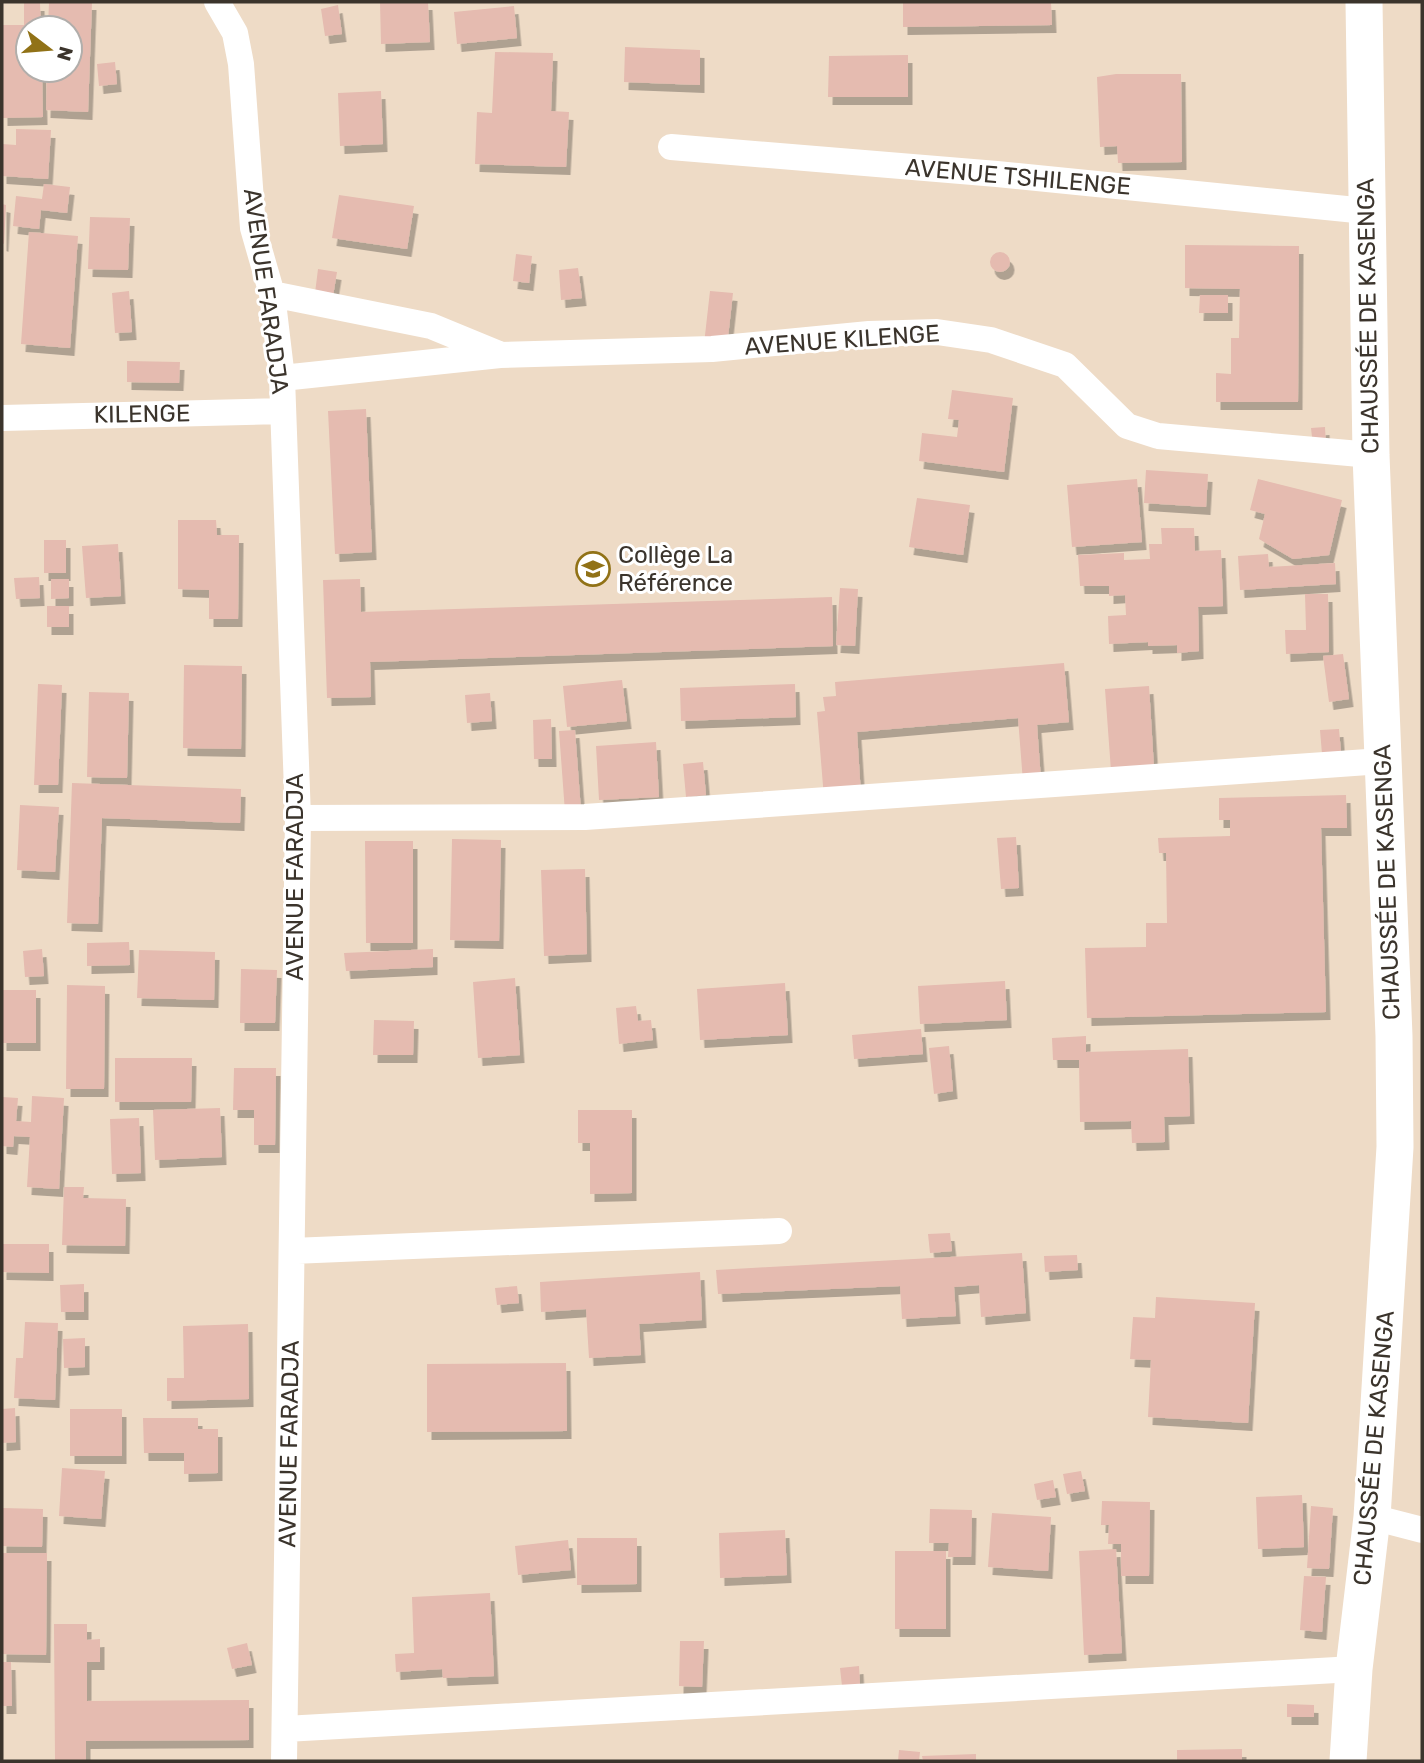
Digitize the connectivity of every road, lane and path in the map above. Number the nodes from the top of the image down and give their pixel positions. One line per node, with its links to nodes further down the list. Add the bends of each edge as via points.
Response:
1 (217, 2): 5 (street, AVENUE FARADJA, via 235,33 241,64 253,228)
2 (1364, 2): 4 (main road, CHAUSSÉE DE KASENGA)
3 (671, 147): 4 (street, AVENUE TSHILENGE)
4 (1366, 211): 10 (main road, CHAUSSÉE DE KASENGA)
5 (272, 294): 6 (street, via 430,326); 7 (street, AVENUE FARADJA)
6 (500, 355): 7 (street, AVENUE KILENGE); 10 (street, AVENUE KILENGE, via 712,349 869,334 965,334 1065,365 1106,409 1141,431 1177,439)
7 (282, 378): 8 (street, AVENUE FARADJA)
8 (283, 411): 9 (street, KILENGE); 12 (street, AVENUE FARADJA)
9 (2, 418)
10 (1371, 455): 11 (main road, CHAUSSÉE DE KASENGA)
11 (1382, 761): 12 (street, via 585,817); 15 (main road, CHAUSSÉE DE KASENGA, via 1395,1147)
12 (298, 818): 14 (street, AVENUE FARADJA)
13 (779, 1231): 14 (street)
14 (292, 1251): 18 (street, AVENUE FARADJA)
15 (1372, 1517): 16 (street); 17 (main road, CHAUSSÉE DE KASENGA)
16 (1422, 1530)
17 (1354, 1669): 18 (street); 20 (main road, CHAUSSÉE DE KASENGA)
18 (285, 1729): 19 (street, AVENUE FARADJA)
19 (284, 1761)
20 (1348, 1761)

